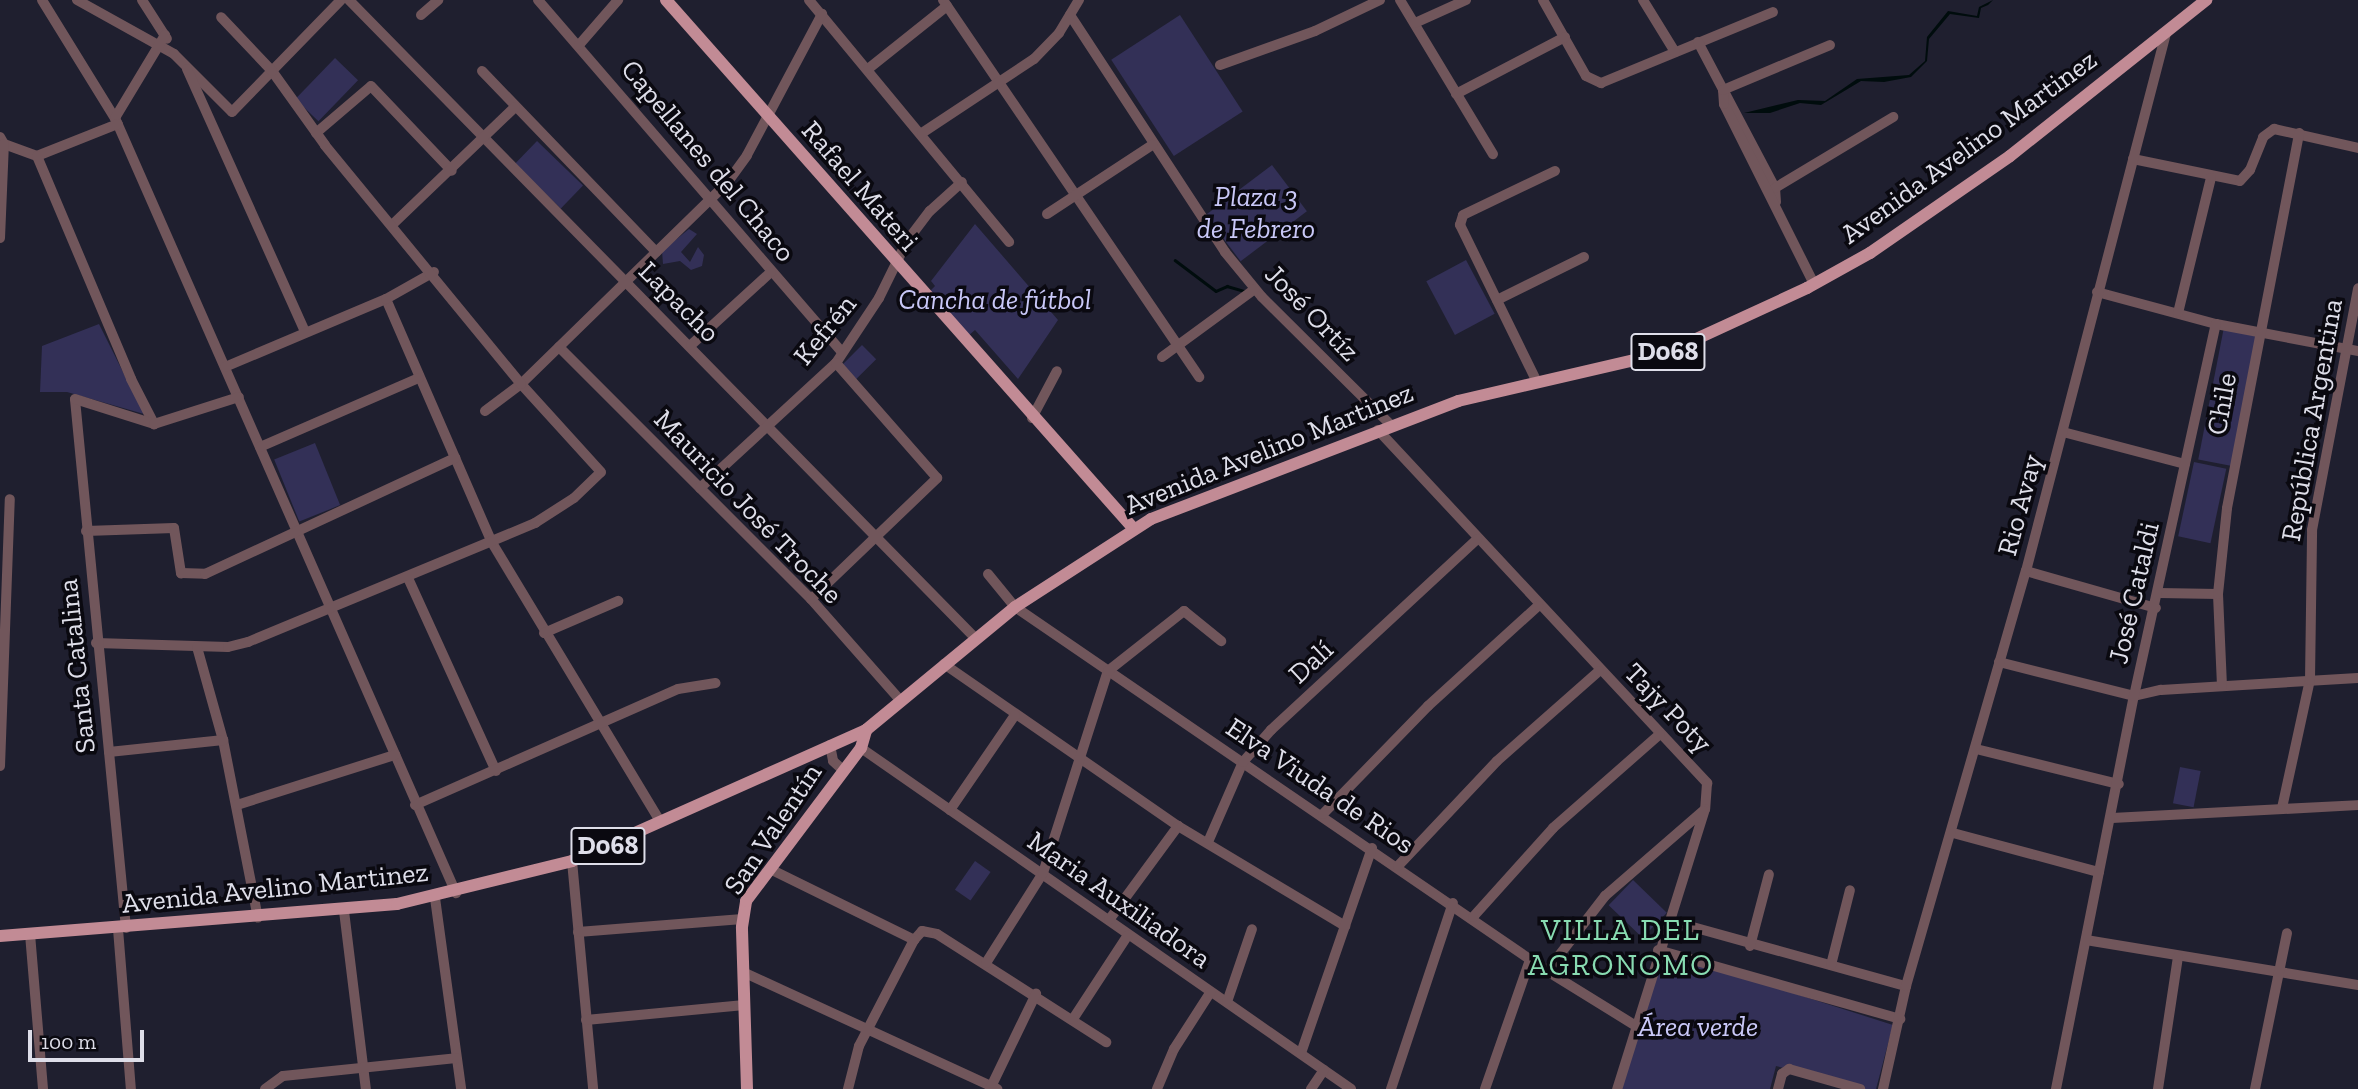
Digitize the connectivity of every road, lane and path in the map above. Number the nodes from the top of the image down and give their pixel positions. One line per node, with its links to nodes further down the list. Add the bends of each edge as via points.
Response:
1 (42, 0): 44 (street)
2 (77, 0): 30 (street)
3 (341, 0): 36 (street)
4 (349, 0): 48 (street, Lapacho)
5 (438, 0): 21 (street)
6 (538, 0): 29 (street, Capellanes del Chaco)
7 (618, 0): 29 (street)
8 (666, 0): 42 (main road, Rafael Materi)
9 (809, 0): 20 (street)
10 (1079, 0): 22 (street)
11 (1380, 0): 34 (street, via 1315,31)
12 (1400, 0): 24 (street)
13 (1466, 0): 24 (street)
14 (1543, 0): 27 (street)
15 (1643, 0): 32 (street)
16 (2206, 0): 25 (main road, Avenida Avelino Martinez / D068)
17 (143, 1): 26 (street)
18 (945, 3): 35 (street); 38 (street)
19 (1773, 12): 28 (street)
20 (822, 14): 35 (street); 42 (street)
21 (421, 15)
22 (1070, 15): 38 (street, via 1034,59); 50 (street, José Ortíz)
23 (221, 17): 36 (street)
24 (1415, 23): 40 (street)
25 (2166, 33): 54 (street, Rio Avay); 73 (main road, Avenida Avelino Martinez / D068, via 2010,156 1870,253)
26 (165, 35): 30 (street); 33 (street)
27 (1565, 37): 32 (street, via 1586,76 1595,82); 40 (street)
28 (1699, 42): 32 (street); 39 (street)
29 (579, 44): 61 (street, Capellanes del Chaco)
30 (156, 46): 33 (street); 44 (street)
31 (1830, 46): 39 (street)
32 (1675, 52)
33 (179, 57): 36 (street, via 234,112); 81 (street)
34 (1220, 65)
35 (868, 69): 46 (street)
36 (272, 71): 45 (street)
37 (482, 71): 41 (street)
38 (998, 84): 46 (street); 60 (street)
39 (1723, 90): 59 (street); 62 (street, via 1724,104)
40 (1456, 94): 52 (street)
41 (515, 107): 48 (street); 67 (street)
42 (766, 116): 61 (street, via 736,172); 69 (main road, Rafael Materi)
43 (1893, 117): 59 (street)
44 (116, 121): 53 (street); 90 (street)
45 (316, 133): 55 (street, via 371,86); 64 (street)
46 (922, 133): 58 (street)
47 (2298, 133): 51 (street); 57 (street, via 2274,129 2263,137 2240,181); 82 (street, Chile)
48 (484, 137): 55 (street); 72 (street, Lapacho)
49 (2, 141): 53 (street); 65 (street)
50 (1152, 145): 60 (street); 75 (street, José Ortíz)
51 (2358, 148)
52 (1493, 154)
53 (37, 156): 99 (street)
54 (2133, 159): 57 (street); 76 (street, Rio Avay)
55 (452, 170): 64 (street)
56 (1555, 171): 78 (street, via 1463,215 1462,235)
57 (2211, 178): 79 (street)
58 (962, 183): 66 (street); 69 (street, Kefrén, via 930,211)
59 (1775, 188): 62 (street)
60 (1075, 195): 63 (street); 85 (street)
61 (708, 201): 67 (street); 71 (street, Capellanes del Chaco)
62 (1777, 204): 73 (street)
63 (1047, 214)
64 (393, 224): 70 (street)
65 (0, 238)
66 (1009, 242)
67 (656, 252): 72 (street)
68 (1584, 257): 78 (street)
69 (895, 262): 87 (street, Kefrén, via 879,298); 98 (main road, Rafael Materi)
70 (433, 272): 77 (street); 95 (street)
71 (771, 272): 83 (street); 87 (street, Capellanes del Chaco)
72 (626, 281): 83 (street, Lapacho); 84 (street)
73 (1814, 284): 94 (main road, Avenida Avelino Martinez / D068, via 1668,352)
74 (2358, 288): 86 (street, República Argentina)
75 (1255, 289): 85 (street); 101 (street, José Ortíz)
76 (2097, 292): 79 (street); 103 (street, Rio Avay)
77 (386, 299): 81 (street); 93 (street)
78 (1497, 300): 94 (street)
79 (2178, 313): 80 (street)
80 (2216, 324): 82 (street); 106 (street, José Cataldi)
81 (305, 332): 90 (street)
82 (2258, 333): 86 (street); 119 (street, Chile, via 2231,482)
83 (691, 345): 100 (street, Lapacho)
84 (559, 347): 95 (street); 107 (street, Mauricio José Troche)
85 (1178, 347): 88 (street); 92 (street)
86 (2352, 350): 136 (street, República Argentina, via 2312,530)
87 (842, 352): 89 (street, Kefrén)
88 (1162, 356)
89 (836, 363): 100 (street, Kefrén); 112 (street, via 936,474 934,484)
90 (225, 367): 96 (street)
91 (1058, 371): 98 (street)
92 (1199, 377)
93 (419, 378): 104 (street); 105 (street)
94 (1536, 380): 101 (main road, Avenida Avelino Martinez / D068)
95 (522, 384): 97 (street); 114 (street, via 601,472 553,513)
96 (239, 397): 99 (street); 104 (street)
97 (485, 411)
98 (1032, 418): 109 (main road, Rafael Materi)
99 (154, 424): 111 (street, Santa Catalina, via 75,400)
100 (767, 424): 107 (street, Kefrén); 112 (street, Lapacho)
101 (1391, 425): 102 (main road, Avenida Avelino Martinez / D068)
102 (1378, 430): 109 (main road, Avenida Avelino Martinez / D068); 113 (street, Tajy Poty)
103 (2063, 432): 106 (street); 115 (street, Rio Avay)
104 (260, 447): 110 (street)
105 (454, 458): 110 (street); 114 (street)
106 (2185, 464): 118 (street, José Cataldi)
107 (700, 488): 120 (street, Mauricio José Troche)
108 (10, 499): 153 (street)
109 (1133, 528): 123 (main road, Avenida Avelino Martinez / D068)
110 (298, 530): 111 (street, via 212,573 195,575 181,573 174,528); 125 (street)
111 (86, 531): 129 (street, Santa Catalina)
112 (877, 537): 120 (street); 127 (street, Lapacho)
113 (1477, 539): 122 (street, Tajy Poty); 152 (street, Dalí, via 1271,730)
114 (491, 541): 117 (street); 126 (street)
115 (2026, 571): 124 (street); 131 (street, Rio Avay)
116 (988, 574): 123 (street, Elva Viuda de Rios)
117 (408, 578): 125 (street); 155 (street)
118 (2159, 593): 119 (street); 124 (street, José Cataldi)
119 (2218, 594): 138 (street, Chile)
120 (811, 599): 140 (street, Mauricio José Troche)
121 (618, 601): 126 (street)
122 (1538, 606): 134 (street, Tajy Poty); 163 (street, via 1427,705)
123 (1015, 607): 127 (main road, Avenida Avelino Martinez / D068); 133 (street, Elva Viuda de Rios)
124 (2156, 608): 139 (street, José Cataldi)
125 (332, 609): 130 (street, via 248,642); 150 (street)
126 (544, 633): 142 (street)
127 (975, 638): 132 (main road, Avenida Avelino Martinez / D068)
128 (1221, 641): 133 (street, via 1188,612 1180,612)
129 (96, 643): 130 (street); 149 (street, Santa Catalina)
130 (197, 646): 145 (street)
131 (1998, 662): 139 (street); 148 (street, Rio Avay)
132 (944, 664): 140 (main road, Avenida Avelino Martinez / D068); 141 (street)
133 (1108, 671): 151 (street); 152 (street, Elva Viuda de Rios)
134 (1599, 671): 144 (street, Tajy Poty); 171 (street, via 1497,761)
135 (2358, 678): 136 (street)
136 (2310, 680): 138 (street); 160 (street, República Argentina)
137 (716, 683): 142 (street, via 678,689)
138 (2222, 686): 139 (street)
139 (2134, 696): 156 (street, José Cataldi)
140 (901, 701): 143 (main road, Avenida Avelino Martinez / D068)
141 (1015, 715): 151 (street); 162 (street)
142 (600, 724): 155 (street); 165 (street)
143 (866, 730): 146 (main road, Avenida Avelino Martinez / D068); 147 (main road, San Valentín)
144 (1660, 734): 161 (street, Tajy Poty, via 1707,783); 181 (street, via 1553,828)
145 (223, 740): 149 (street); 157 (street)
146 (830, 745): 154 (street, via 834,761); 165 (main road, Avenida Avelino Martinez / D068)
147 (861, 748): 154 (main road, San Valentín); 162 (street, Maria Auxiliadora)
148 (1976, 749): 156 (street); 167 (street, Rio Avay)
149 (108, 752): 187 (street, Santa Catalina)
150 (395, 755): 157 (street); 158 (street)
151 (1077, 758): 166 (street); 174 (street)
152 (1243, 762): 163 (street, Elva Viuda de Rios); 168 (street, Dalí)
153 (0, 766)
154 (843, 770): 172 (main road, San Valentín)
155 (496, 771): 158 (street)
156 (2119, 784): 164 (street, José Cataldi)
157 (237, 805): 182 (street)
158 (415, 805): 177 (street)
159 (2358, 805): 160 (street)
160 (2282, 808): 164 (street)
161 (1705, 809): 185 (street, Tajy Poty); 202 (street, via 1605,896)
162 (950, 810): 174 (street, Maria Auxiliadora)
163 (1323, 814): 169 (street, Elva Viuda de Rios)
164 (2112, 818): 173 (street, José Cataldi)
165 (660, 821): 170 (main road, Avenida Avelino Martinez / D068)
166 (1178, 826): 168 (street); 184 (street)
167 (1953, 833): 173 (street); 206 (street, Rio Avay)
168 (1208, 842): 186 (street)
169 (1373, 848): 171 (street, Elva Viuda de Rios); 186 (street)
170 (572, 861): 177 (main road, Avenida Avelino Martinez / D068); 189 (street)
171 (1398, 866): 179 (street, Elva Viuda de Rios)
172 (769, 869): 183 (main road, San Valentín, via 746,901); 194 (street)
173 (2099, 872): 195 (street, José Cataldi)
174 (1043, 873): 184 (street, Maria Auxiliadora); 200 (street)
175 (1769, 874): 196 (street)
176 (1850, 890): 201 (street)
177 (456, 893): 178 (main road, Avenida Avelino Martinez / D068)
178 (435, 898): 180 (main road, Avenida Avelino Martinez / D068); 218 (street)
179 (1453, 903): 181 (street, Elva Viuda de Rios); 233 (street)
180 (344, 911): 182 (main road, Avenida Avelino Martinez / D068); 219 (street)
181 (1473, 917): 199 (street, Elva Viuda de Rios)
182 (258, 918): 187 (main road, Avenida Avelino Martinez / D068)
183 (743, 919): 189 (street); 203 (main road, San Valentín)
184 (1109, 920): 192 (street, Maria Auxiliadora)
185 (1671, 920): 196 (street); 197 (street, Tajy Poty)
186 (1345, 926): 217 (street)
187 (122, 929): 191 (main road, Avenida Avelino Martinez / D068); 223 (street, Santa Catalina)
188 (1252, 929): 209 (street)
189 (578, 932): 213 (street)
190 (2287, 933): 204 (street)
191 (30, 934): 193 (main road, Avenida Avelino Martinez / D068); 222 (street)
192 (1128, 935): 207 (street, Maria Auxiliadora); 211 (street)
193 (0, 936)
194 (914, 940): 200 (street, via 930,930); 215 (street)
195 (2086, 940): 198 (street); 239 (street, José Cataldi)
196 (1750, 946): 201 (street)
197 (1658, 950): 212 (street); 214 (street, Tajy Poty)
198 (2178, 956): 204 (street); 240 (street)
199 (1530, 960): 202 (street, Elva Viuda de Rios); 234 (street)
200 (986, 963): 208 (street)
201 (1831, 965): 206 (street)
202 (1547, 971): 214 (street, Elva Viuda de Rios)
203 (743, 972): 210 (main road, San Valentín); 215 (street)
204 (2279, 972): 205 (street); 241 (street)
205 (2358, 985)
206 (1906, 986): 212 (street, Rio Avay)
207 (1210, 993): 209 (street, Maria Auxiliadora); 230 (street, via 1174,1049)
208 (1036, 995): 211 (street); 221 (street)
209 (1227, 1002): 217 (street, Maria Auxiliadora)
210 (744, 1005): 213 (street); 228 (main road, San Valentín)
211 (1073, 1019): 216 (street)
212 (1900, 1019): 238 (street, Rio Avay)
213 (586, 1020): 227 (street)
214 (1636, 1026): 235 (street, Tajy Poty)
215 (868, 1031): 221 (street); 229 (street, via 854,1056)
216 (1106, 1042)
217 (1301, 1054): 220 (street, Maria Auxiliadora)
218 (456, 1058): 219 (street); 226 (street)
219 (363, 1068): 224 (street, via 283,1076); 225 (street)
220 (1324, 1070): 231 (street); 232 (street, Maria Auxiliadora)
221 (993, 1088)
222 (43, 1089)
223 (131, 1089)
224 (265, 1089)
225 (366, 1089)
226 (461, 1089)
227 (593, 1089)
228 (747, 1089)
229 (848, 1089)
230 (1157, 1089)
231 (1311, 1089)
232 (1351, 1089)
233 (1391, 1089)
234 (1485, 1089)
235 (1617, 1089)
236 (1778, 1089): 237 (street, via 1782,1074 1789,1069)
237 (1860, 1089)
238 (1883, 1089)
239 (2056, 1089)
240 (2158, 1089)
241 (2255, 1089)

